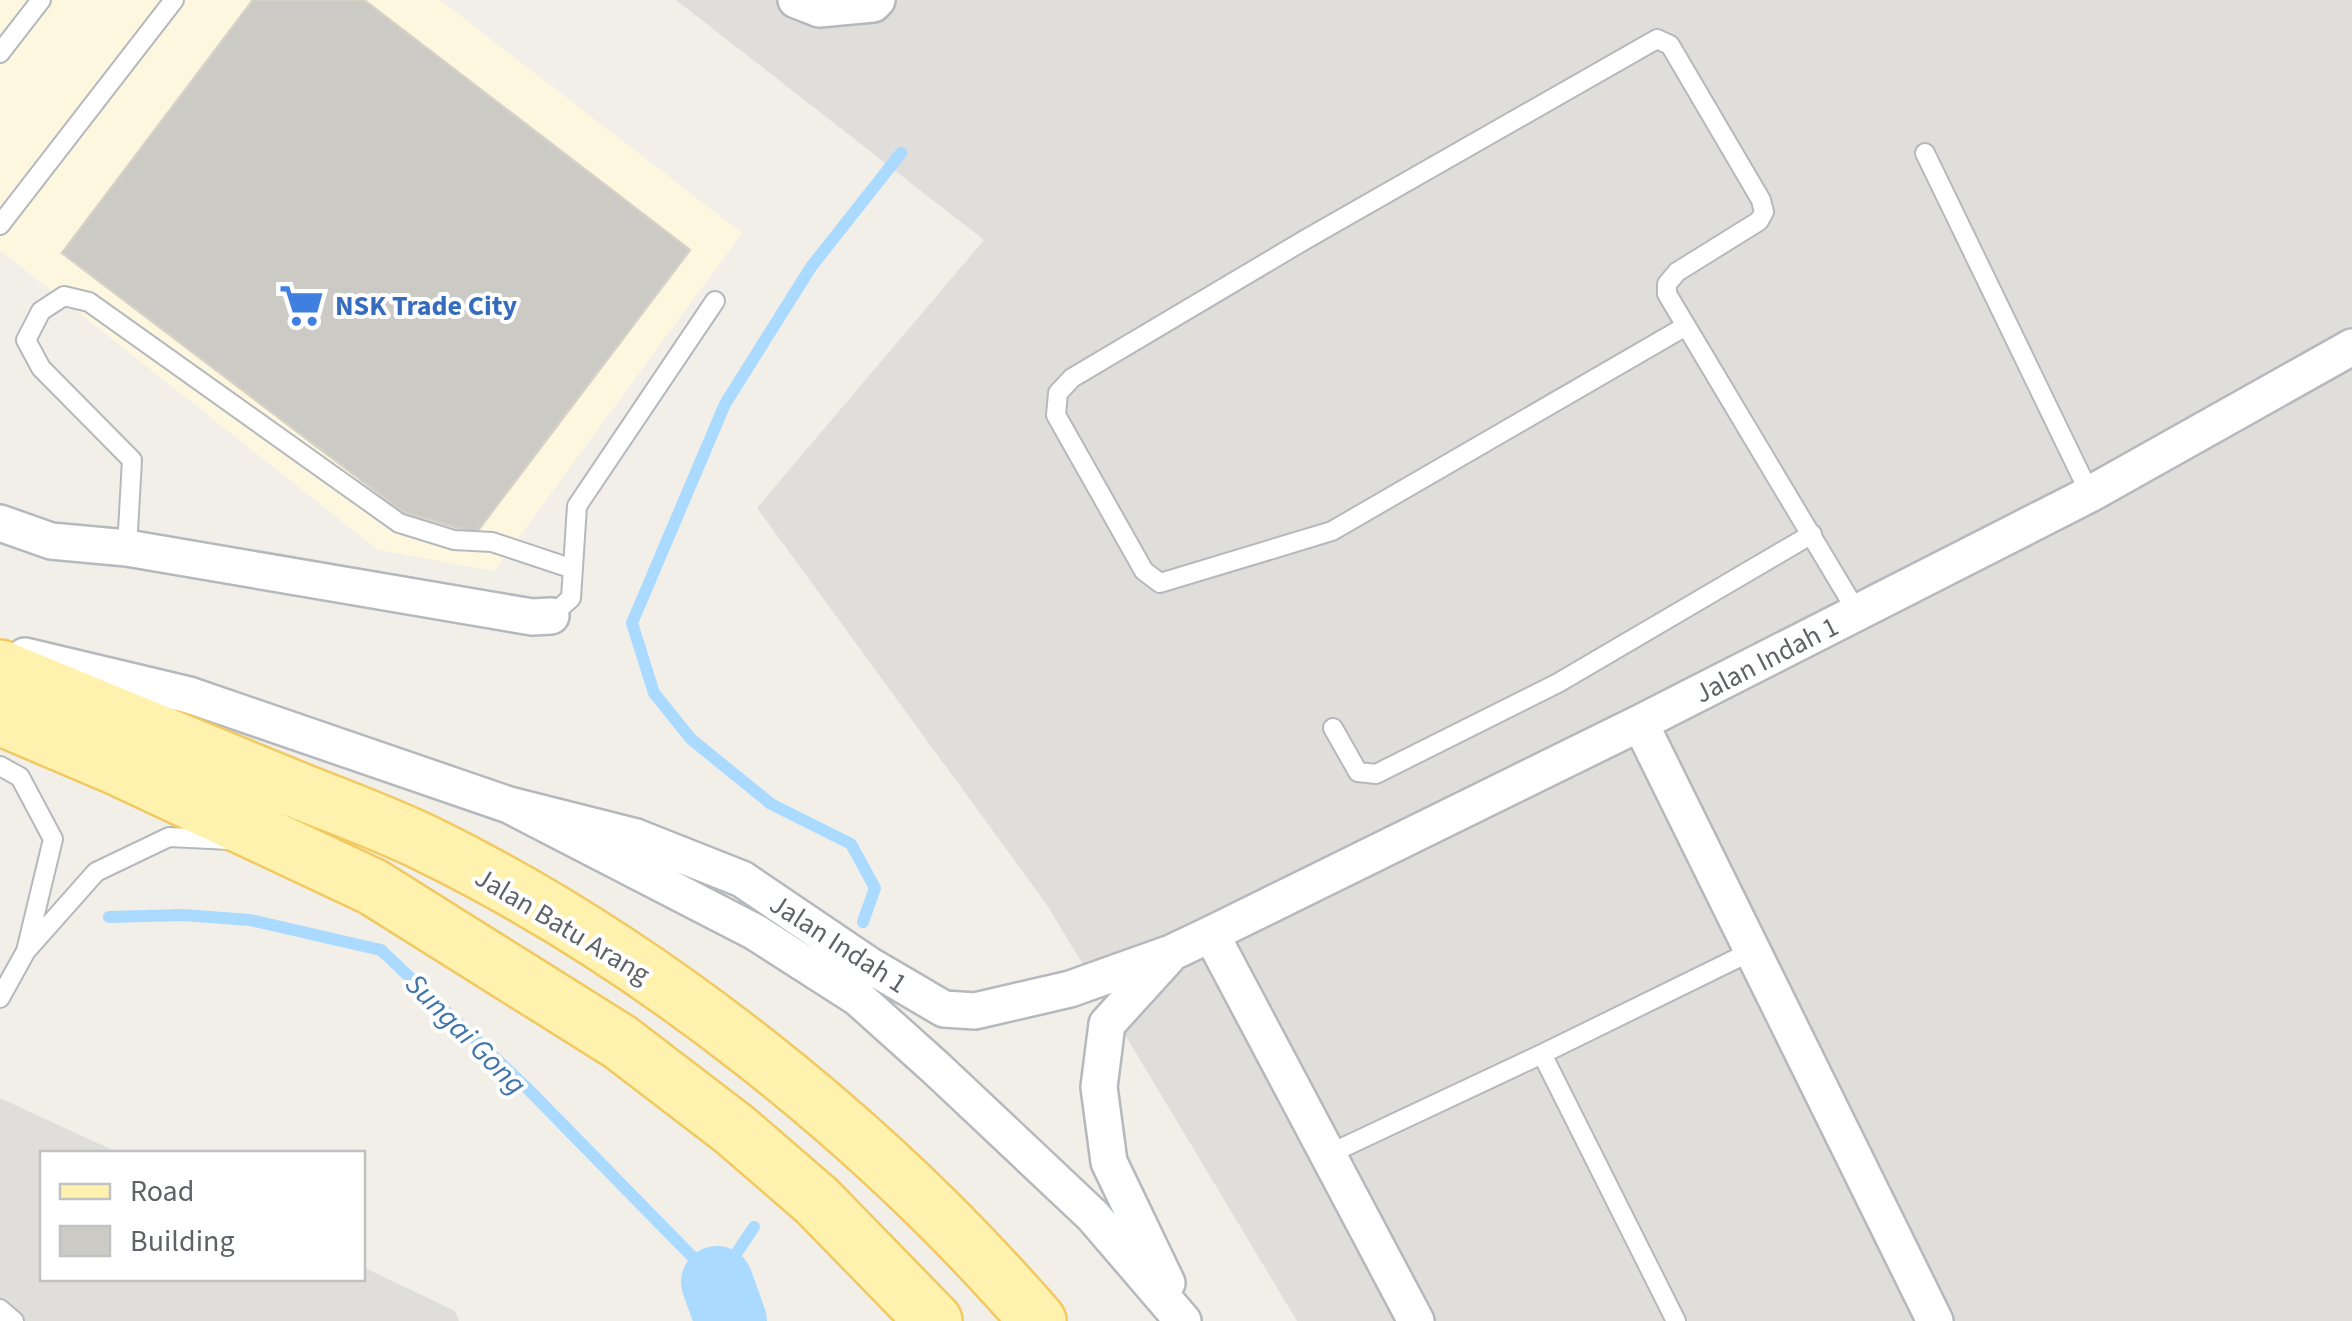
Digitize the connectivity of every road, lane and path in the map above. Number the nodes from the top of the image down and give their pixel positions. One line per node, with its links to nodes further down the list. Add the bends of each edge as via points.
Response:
1 (42, 0): 5 (lane)
2 (174, 0): 7 (lane)
3 (796, 0): 4 (street, via 818,10)
4 (875, 2)
5 (0, 53)
6 (1925, 153): 11 (lane)
7 (0, 225)
8 (715, 301): 15 (lane, via 577,506)
9 (1686, 326): 9 (lane, via 1667,284 1764,212 1670,45 1657,39 1072,378 1058,394 1056,415 1144,571 1160,583 1332,531); 13 (lane)
10 (2352, 348): 11 (street, Jalan Indah 1)
11 (2090, 494): 16 (street, Jalan Indah 1)
12 (0, 523): 14 (street, via 51,540)
13 (1812, 534): 16 (lane); 22 (lane, via 1558,683 1376,774 1358,772)
14 (127, 548): 15 (lane, via 132,460 41,368 26,340 41,311 64,296 90,302 399,523 454,540 492,542); 17 (street)
15 (573, 569): 17 (lane, via 571,598)
16 (1857, 612): 21 (street, Jalan Indah 1)
17 (551, 616)
18 (0, 650): 24 (street, via 189,695)
19 (0, 668): 36 (main road, Jalan Batu Arang, via 426,844 561,919 694,1006 816,1104 883,1162)
20 (0, 717): 25 (main road)
21 (1640, 723): 26 (street, Jalan Indah 1); 28 (street)
22 (1333, 728)
23 (0, 766): 27 (lane, via 20,777 53,839)
24 (509, 804): 29 (street, Jalan Indah 1, via 636,838 742,879 944,1009 1018,1004); 37 (street, via 755,932 858,998 1093,1216)
25 (280, 843): 27 (lane, via 169,838 96,872); 35 (main road, via 374,887 620,1042 735,1130)
26 (1211, 934): 29 (street, Jalan Indah 1); 32 (street)
27 (26, 951): 30 (lane)
28 (1752, 951): 31 (lane); 40 (street)
29 (1171, 954): 37 (street, Jalan Indah 1, via 1108,1024 1100,1087 1109,1162)
30 (0, 998)
31 (1542, 1054): 32 (lane); 39 (lane)
32 (1328, 1154): 38 (street)
33 (0, 1308): 34 (lane)
34 (14, 1321)
35 (934, 1321)
36 (1038, 1321)
37 (1184, 1321)
38 (1416, 1321)
39 (1676, 1321)
40 (1935, 1321)

